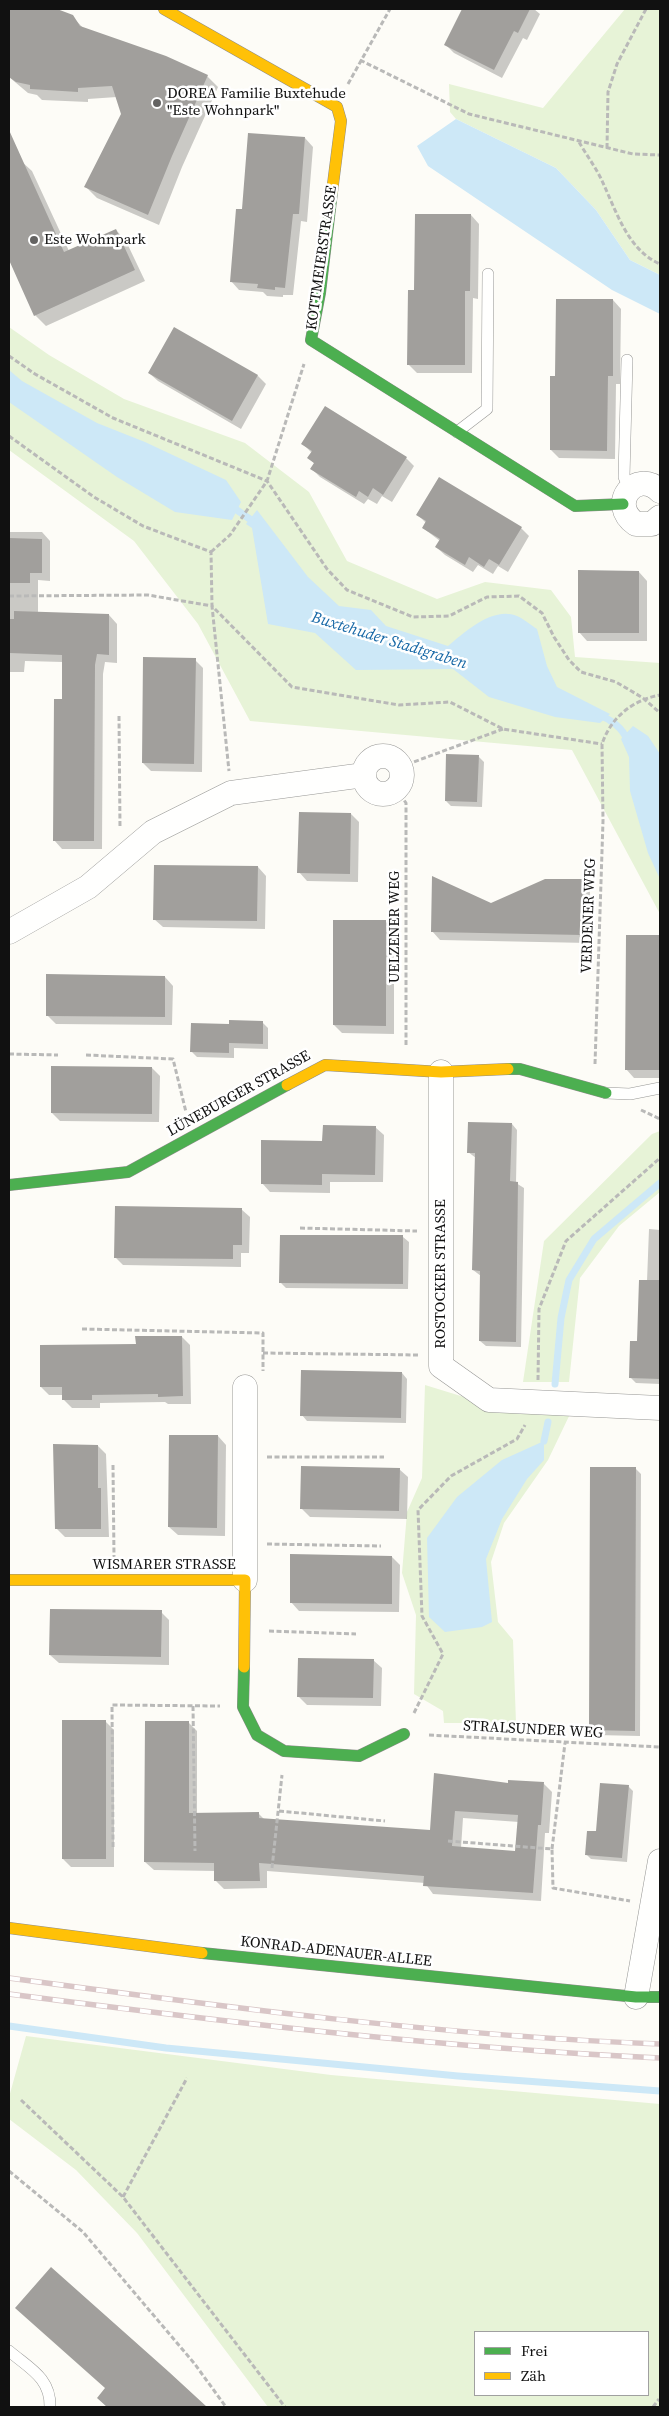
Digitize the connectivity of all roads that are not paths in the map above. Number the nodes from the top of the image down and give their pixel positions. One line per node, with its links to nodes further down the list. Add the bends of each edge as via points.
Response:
1 (164, 9): 4 (street, KOTTMEIERSTRASSE, via 337,107 341,120 320,293 311,340)
2 (488, 274): 4 (lane, via 487,410)
3 (627, 360): 6 (lane)
4 (457, 432): 6 (street, KOTTMEIERSTRASSE, via 575,506)
5 (660, 491): 6 (street, KOTTMEIERSTRASSE, via 644,483)
6 (626, 497): 7 (street, via 625,512 636,524 652,524)
7 (660, 518)
8 (364, 775): 8 (street, via 376,792 390,792 398,777 396,761 383,756 370,762); 9 (street, via 231,793 153,832 88,887)
9 (9, 932)
10 (441, 1072): 12 (street, LÜNEBURGER STRASSE, via 520,1069); 13 (street, LÜNEBURGER STRASSE, via 325,1065 128,1172); 15 (street, ROSTOCKER STRASSE, via 441,1366 489,1400)
11 (660, 1088): 12 (lane, via 630,1094)
12 (600, 1091)
13 (9, 1185)
14 (245, 1387): 17 (street)
15 (660, 1408)
16 (9, 1580): 17 (street, WISMARER STRASSE)
17 (244, 1580): 18 (street, WISMARER STRASSE, via 243,1707 257,1734 284,1751 359,1756)
18 (404, 1734)
19 (660, 1862): 21 (street)
20 (9, 1928): 21 (street, KONRAD-ADENAUER-ALLEE, via 148,1948)
21 (636, 1996): 22 (street, KONRAD-ADENAUER-ALLEE)
22 (660, 1997)
23 (9, 2351): 24 (lane, via 42,2378 51,2394)
24 (50, 2407)

